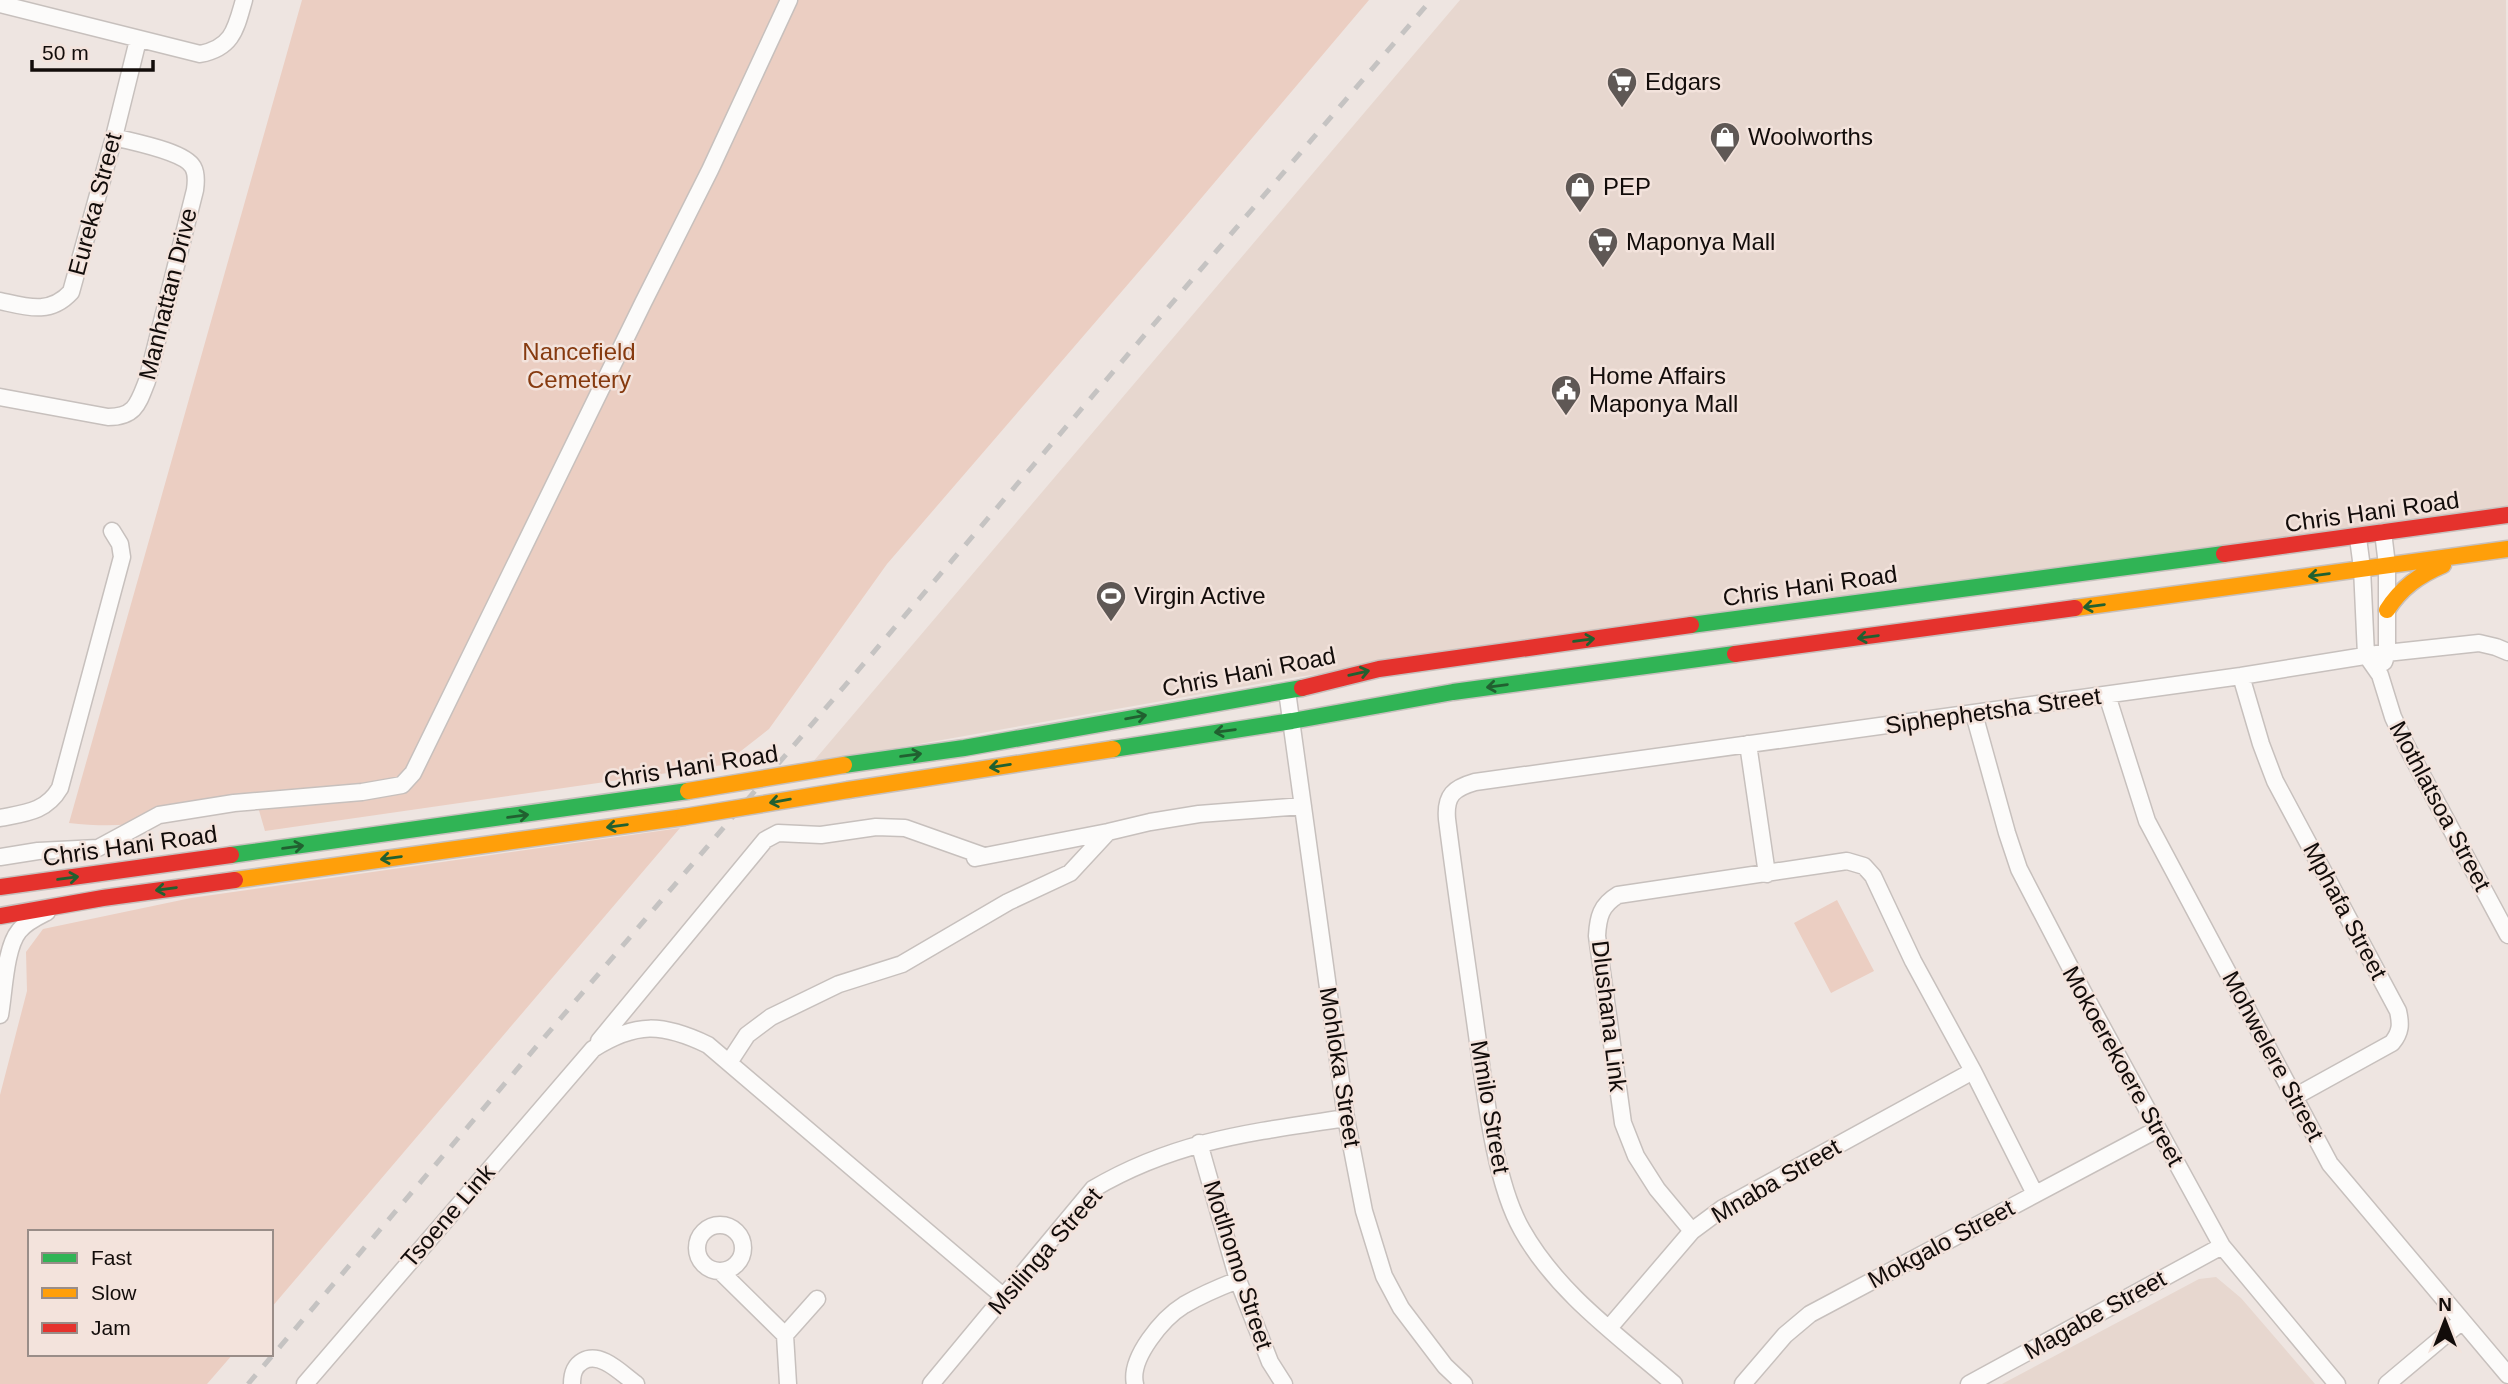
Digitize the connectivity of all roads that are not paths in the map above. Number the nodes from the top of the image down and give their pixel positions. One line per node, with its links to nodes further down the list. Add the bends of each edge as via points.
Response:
1 (244, 0): 4 (street, via 236,29 214,52 200,54)
2 (789, 0): 31 (street, via 413,773 402,785 159,815 98,849)
3 (0, 4): 4 (street)
4 (138, 40): 5 (street, Eureka Street)
5 (114, 137): 6 (street, Eureka Street, via 71,292 49,307); 7 (street, Manhattan Drive, via 181,157 196,176 141,396 123,417)
6 (0, 301)
7 (0, 397)
8 (2508, 515): 10 (main road, Chris Hani Road)
9 (113, 531): 29 (street, via 122,557 60,788 36,811)
10 (2383, 533): 11 (main road, Chris Hani Road); 14 (street)
11 (2358, 538): 15 (street); 22 (main road, Chris Hani Road, one-way to 11, via 1439,660)
12 (2508, 549): 13 (main road, Chris Hani Road)
13 (2464, 555): 14 (main road, Chris Hani Road); 16 (main road, via 2413,579)
14 (2387, 565): 15 (main road, Chris Hani Road); 16 (street)
15 (2362, 568): 19 (street); 25 (main road, Chris Hani Road, one-way to 25, via 1453,692)
16 (2387, 610): 18 (street)
17 (2508, 652): 18 (street, Siphephetsha Street, via 2479,643)
18 (2387, 653): 19 (street, Siphephetsha Street); 20 (street)
19 (2366, 655): 20 (street, Mothlatsoa Street); 21 (street, Siphephetsha Street)
20 (2380, 675): 36 (street, Mothlatsoa Street, via 2407,747)
21 (2241, 676): 23 (street, Siphephetsha Street); 41 (street, Mphafa Street, via 2275,781 2400,1019 2401,1029 2392,1043)
22 (1287, 691): 25 (street, Mohloka Street); 33 (main road, Chris Hani Road, one-way to 22, bridge, via 688,791)
23 (2107, 695): 24 (street, Siphephetsha Street); 41 (street, Mohwelere Street, via 2147,821)
24 (1974, 713): 26 (street, Siphephetsha Street); 43 (street, Mokoerekoere Street, via 2007,833 2029,891)
25 (1292, 721): 28 (street, Mohloka Street); 34 (main road, Chris Hani Road, one-way to 34, bridge, via 684,817)
26 (1748, 744): 27 (street, Siphephetsha Street); 32 (street)
27 (1475, 782): 53 (street, Mmilo Street, via 1458,787 1446,811 1495,1151 1521,1229 1551,1274)
28 (1303, 806): 30 (street, via 1199,814); 42 (street, Mohloka Street)
29 (0, 818)
30 (1108, 832): 38 (street, Tsoene Link, via 976,857 905,828 778,834 765,841); 39 (street, via 1070,873 1008,902 902,964 839,984 771,1017 747,1035)
31 (0, 857)
32 (1767, 874): 40 (street, Dlushana Link, via 1847,861 1870,870); 46 (street, Dlushana Link, via 1618,895 1600,912 1597,936 1623,1123 1636,1156 1657,1189)
33 (0, 887)
34 (55, 907): 35 (main road, Chris Hani Road); 37 (street, via 17,933)
35 (0, 916)
36 (2508, 935)
37 (0, 1015)
38 (593, 1049): 39 (street, Tsoene Link, via 613,1036 646,1028 683,1033); 56 (street, Tsoene Link)
39 (730, 1061): 50 (street)
40 (1973, 1071): 45 (street, Dlushana Link); 46 (street, Mnaba Street, via 1723,1208)
41 (2296, 1097): 52 (street, Mohwelere Street, via 2330,1164)
42 (1346, 1118): 44 (street, Msilinga Street); 63 (street, Mohloka Street, via 1364,1211 1384,1276 1415,1329)
43 (2158, 1129): 45 (street, Mokgalo Street); 47 (street, Mokoerekoere Street)
44 (1199, 1143): 49 (street, Motlhomo Street); 50 (street, Msilinga Street, via 1130,1169 1093,1189)
45 (2035, 1194): 65 (street, Mokgalo Street, via 1810,1314 1785,1335)
46 (1692, 1231): 53 (street, Mnaba Street)
47 (2222, 1246): 66 (street, Magabe Street); 67 (street, Mokoerekoere Street)
48 (721, 1272): 54 (street)
49 (1238, 1280): 61 (street, via 1181,1306 1164,1323 1141,1350); 62 (street, Motlhomo Street, via 1270,1362)
50 (1003, 1297): 60 (street, Msilinga Street)
51 (817, 1299): 54 (street)
52 (2462, 1321): 55 (street, Mohwelere Street); 68 (street)
53 (1609, 1328): 64 (street, Mmilo Street)
54 (785, 1335): 59 (street)
55 (2508, 1375)
56 (305, 1384)
57 (572, 1384): 58 (street, via 577,1364 588,1358 602,1359)
58 (636, 1384)
59 (788, 1384)
60 (931, 1384)
61 (1135, 1384)
62 (1284, 1384)
63 (1464, 1384)
64 (1674, 1384)
65 (1743, 1384)
66 (1969, 1384)
67 (2337, 1384)
68 (2387, 1384)

